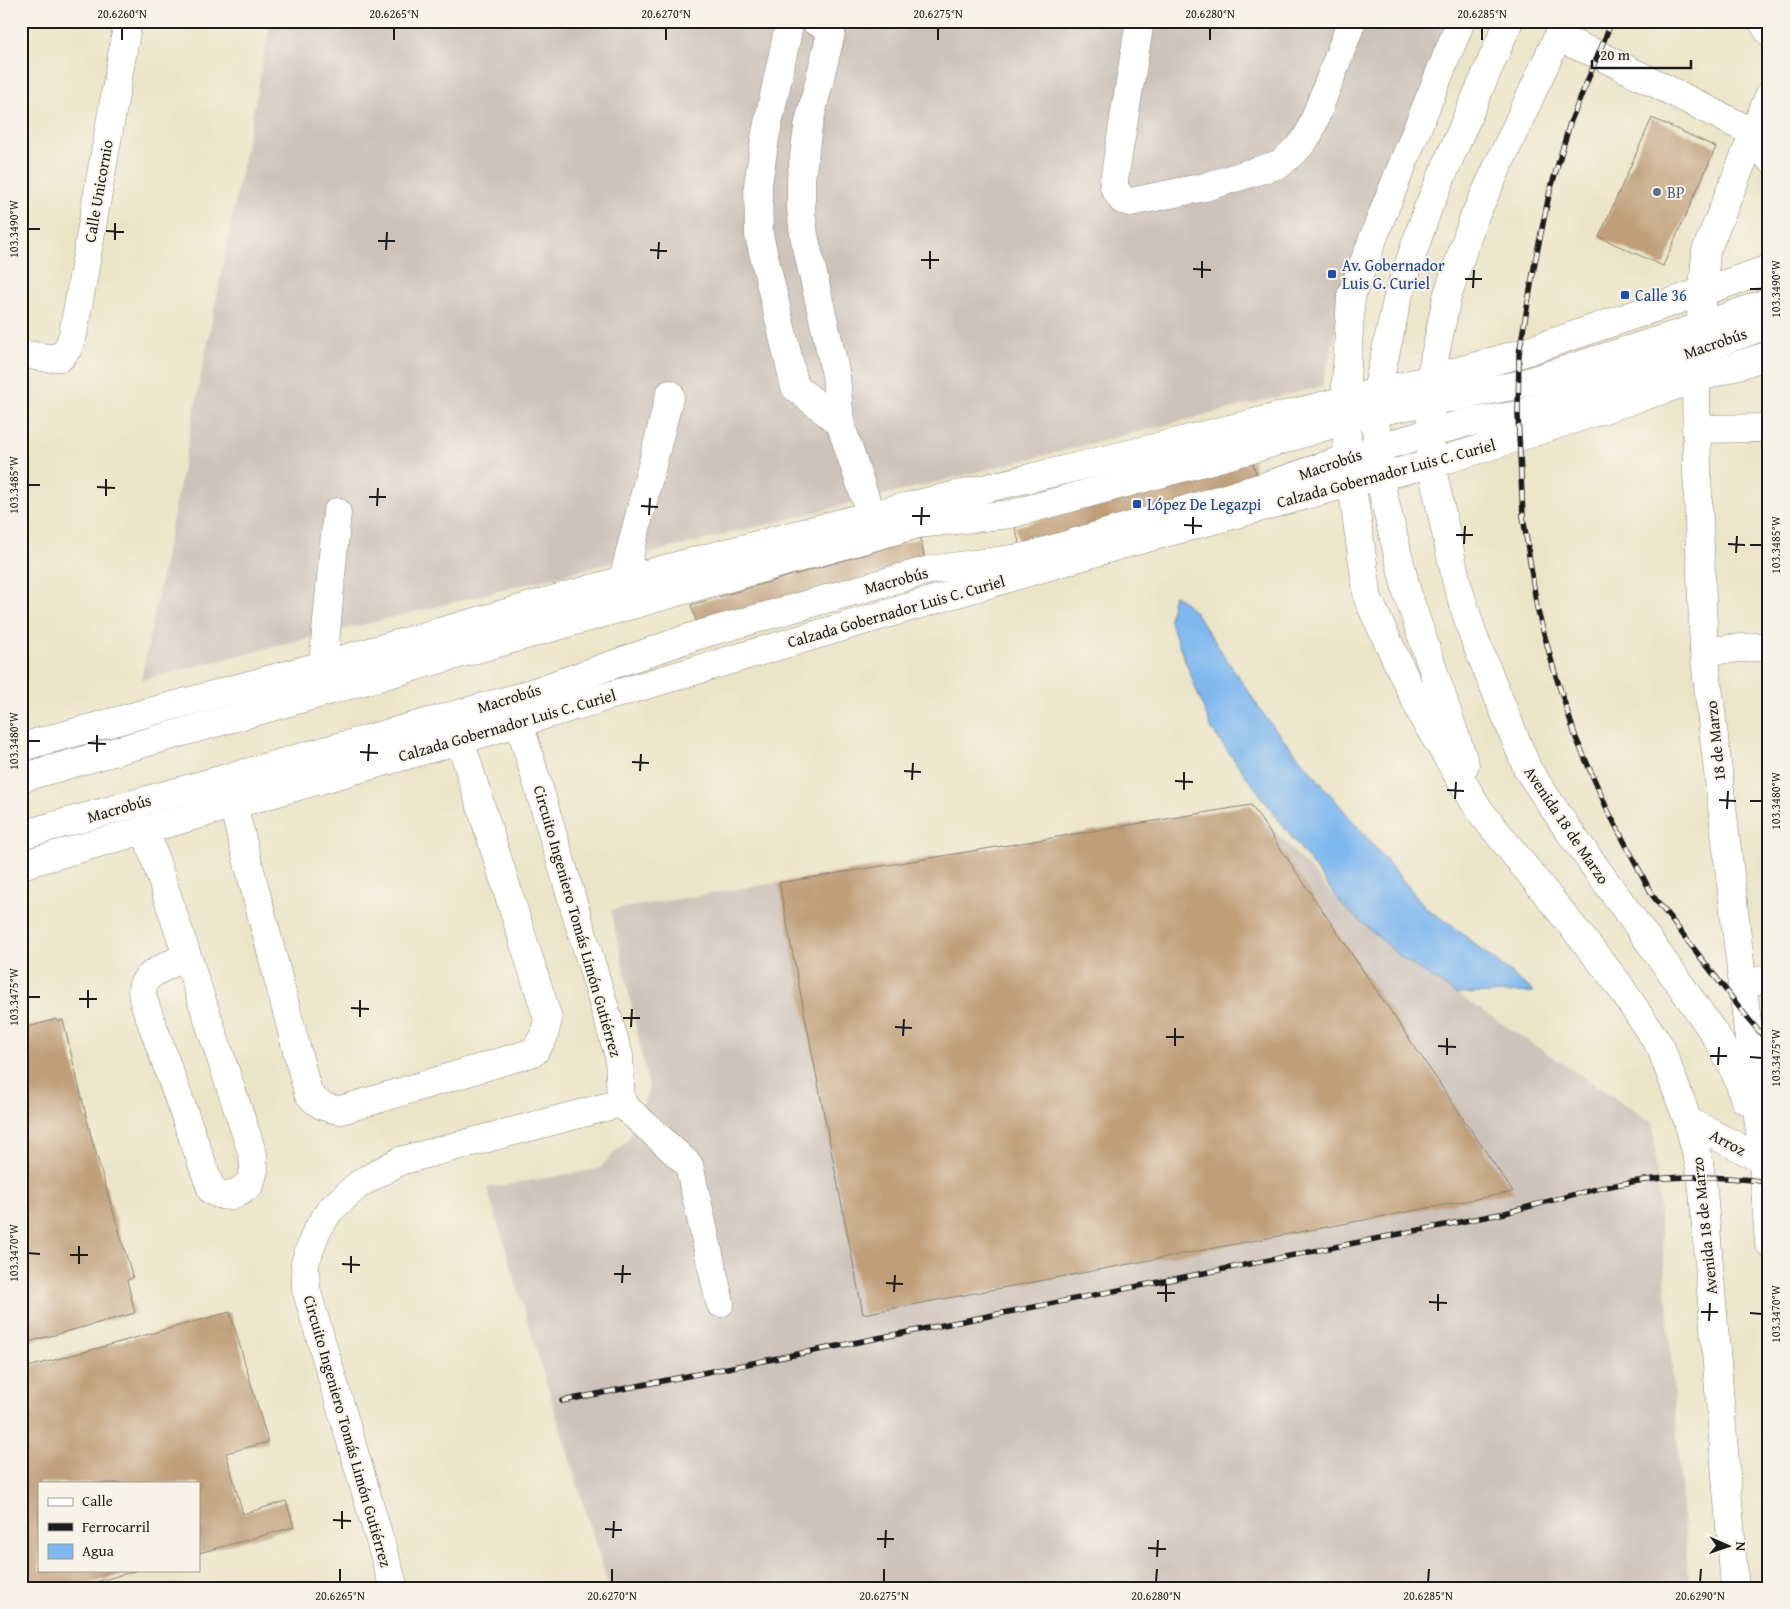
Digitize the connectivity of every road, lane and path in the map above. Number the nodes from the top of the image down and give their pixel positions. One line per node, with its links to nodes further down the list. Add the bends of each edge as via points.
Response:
1 (128, 21): 19 (main road, Calle Unicornio, via 73,335 61,357)
2 (790, 21): 26 (main road, via 765,138 758,185 758,235 795,387)
3 (815, 21): 26 (main road, via 830,26 831,33 808,127 801,179 801,210 836,375)
4 (1140, 21): 5 (main road, via 1114,180 1114,187 1122,200 1130,202 1205,187 1280,164 1309,134)
5 (1352, 21)
6 (1461, 21): 25 (main road, Avenida 18 de Marzo, via 1351,296)
7 (1509, 21): 24 (main road, Avenida 18 de Marzo, via 1428,208 1398,296)
8 (1762, 21): 10 (main road)
9 (1561, 29): 12 (main road, via 1597,54); 22 (main road, Avenida 18 de Marzo, via 1473,220 1447,297)
10 (1769, 32)
11 (1769, 96): 12 (main road, 18 de Marzo)
12 (1754, 133): 13 (main road); 15 (main road, 18 de Marzo, via 1706,251)
13 (1769, 158)
14 (1769, 269): 15 (main road)
15 (1702, 292): 18 (main road, 18 de Marzo); 22 (main road, via 1520,354)
16 (1769, 302): 18 (main road, Macrobús)
17 (1769, 324): 18 (main road, Macrobús)
18 (1700, 338): 21 (main road, 18 de Marzo); 22 (main road, Macrobús, via 1518,385); 29 (main road, Macrobús, via 1518,415 1465,423)
19 (21, 354)
20 (1769, 355): 21 (main road, Calzada Gobernador Luis C. Curiel)
21 (1696, 379): 28 (main road, 18 de Marzo); 31 (main road, Calzada Gobernador Luis C. Curiel)
22 (1430, 390): 24 (main road); 29 (main road, Avenida 18 de Marzo)
23 (670, 394): 36 (main road)
24 (1376, 401): 25 (main road); 30 (main road, Avenida 18 de Marzo)
25 (1346, 409): 32 (main road, Avenida 18 de Marzo); 35 (main road); 43 (main road, via 1256,448 1011,514 918,524)
26 (840, 423): 35 (main road)
27 (1769, 428): 28 (main road)
28 (1696, 429): 38 (main road, 18 de Marzo)
29 (1430, 434): 30 (main road, Macrobús); 31 (main road, Avenida 18 de Marzo)
30 (1377, 448): 32 (main road, Macrobús); 33 (main road, Avenida 18 de Marzo)
31 (1431, 464): 33 (main road, Calzada Gobernador Luis C. Curiel); 54 (main road, Avenida 18 de Marzo, via 1457,584 1474,638 1528,770 1718,1039 1738,1076)
32 (1349, 470): 33 (main road, Calzada Gobernador Luis C. Curiel); 40 (main road, Calzada Gobernador Luis C. Curiel, via 1117,546); 45 (main road, Avenida 18 de Marzo, via 1368,599 1424,719); 47 (main road, Macrobús, via 1266,486 1026,558 929,570 695,636 523,696)
33 (1379, 477): 45 (main road, Avenida 18 de Marzo, via 1407,592)
34 (337, 512): 39 (main road)
35 (871, 515): 36 (main road)
36 (624, 580): 39 (main road)
37 (1769, 646): 38 (main road)
38 (1704, 651): 51 (main road, 18 de Marzo)
39 (323, 665): 42 (main road)
40 (519, 722): 41 (main road, Calzada Gobernador Luis C. Curiel); 52 (main road, Circuito Ingeniero Tomás Limón Gutiérrez, via 619,1056)
41 (460, 740): 44 (main road, Calzada Gobernador Luis C. Curiel); 44 (main road, via 548,1019 544,1036 534,1052 340,1110 321,1106 308,1093)
42 (21, 747)
43 (21, 778)
44 (233, 805): 46 (main road, Calzada Gobernador Luis C. Curiel)
45 (1480, 810): 53 (main road, Avenida 18 de Marzo, via 1617,982 1656,1040)
46 (145, 829): 48 (main road, Calzada Gobernador Luis C. Curiel); 49 (main road)
47 (21, 835)
48 (21, 864)
49 (187, 956): 49 (main road, via 149,976 144,983 143,999 212,1191 231,1197 250,1184 254,1170 253,1155)
50 (1769, 978): 51 (main road)
51 (1742, 985): 54 (main road, 18 de Marzo)
52 (621, 1103): 56 (main road, via 688,1164); 57 (main road, Circuito Ingeniero Tomás Limón Gutiérrez, via 400,1161 359,1184 330,1210 316,1232 305,1263 306,1290)
53 (1688, 1121): 54 (main road, Arroz); 58 (main road, Avenida 18 de Marzo, via 1703,1190)
54 (1766, 1161): 55 (main road, Avenida 18 de Marzo)
55 (1769, 1243)
56 (720, 1303)
57 (394, 1588)
58 (1734, 1588)

